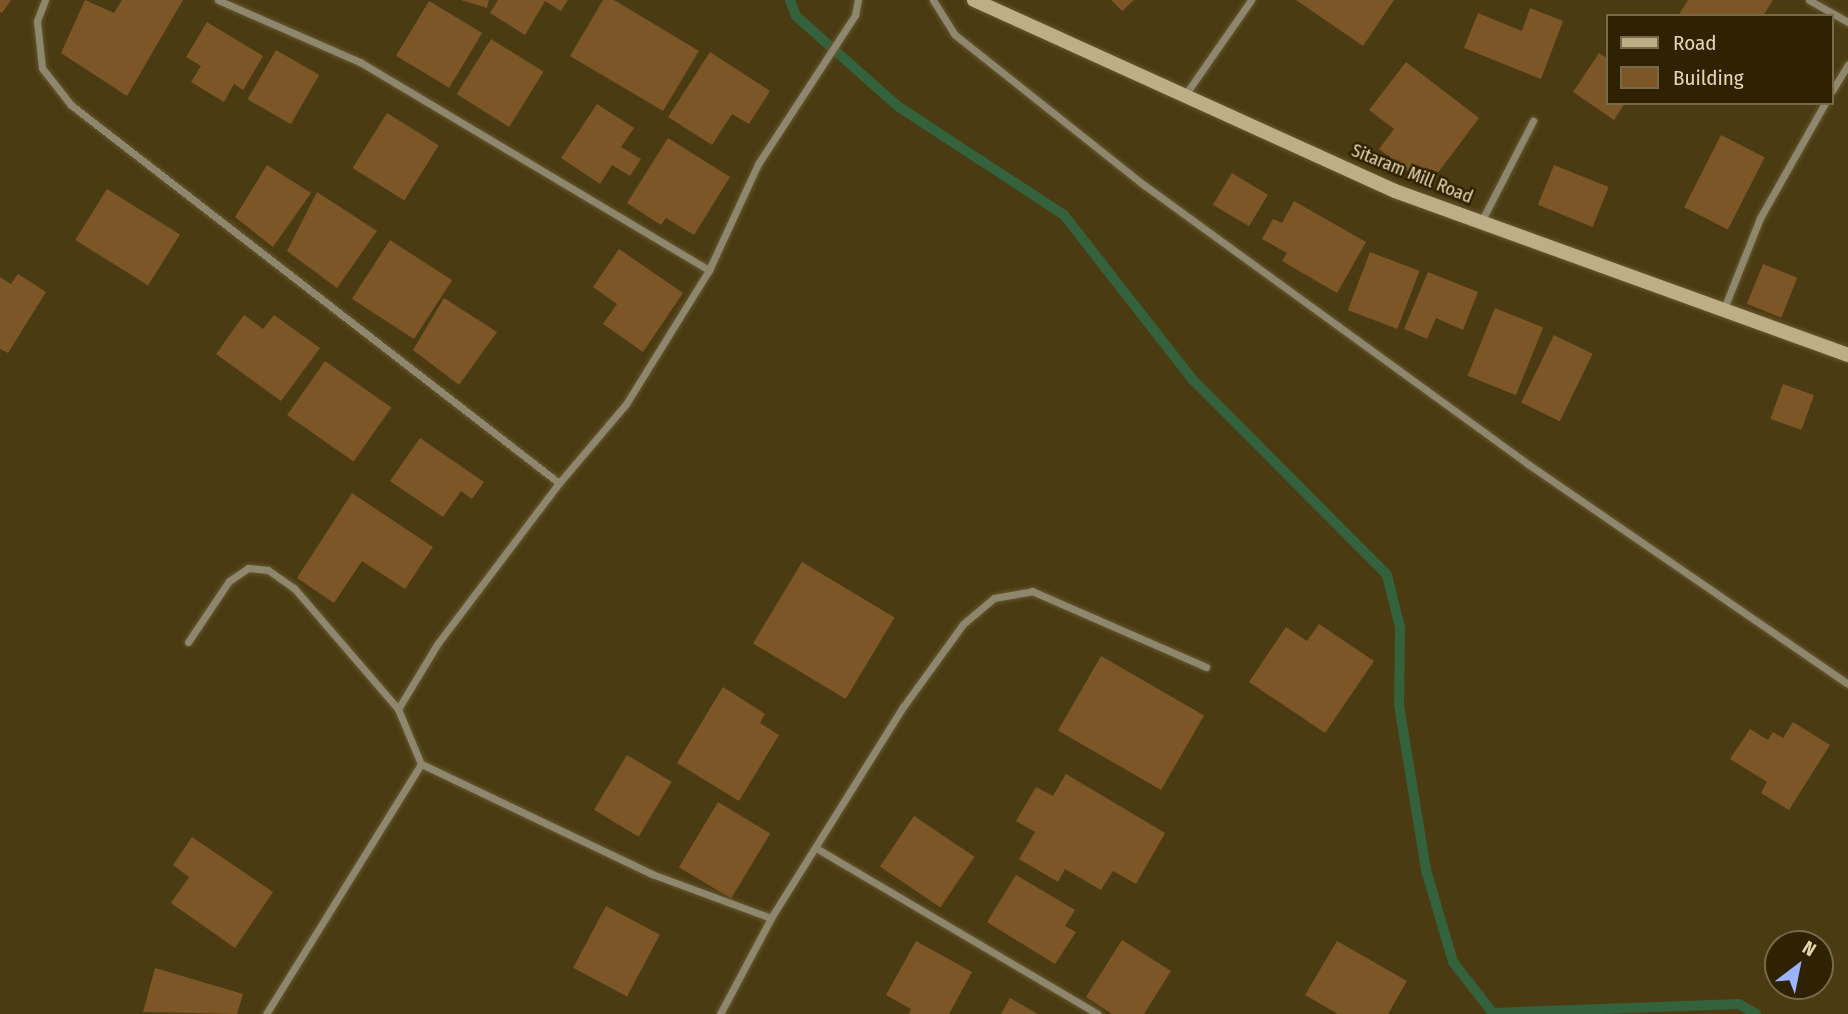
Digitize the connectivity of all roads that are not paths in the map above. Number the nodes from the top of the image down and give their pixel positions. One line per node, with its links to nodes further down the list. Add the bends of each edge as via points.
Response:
1 (45, 0): 18 (street, via 37,21 42,68 71,105)
2 (218, 0): 15 (street, via 360,61)
3 (859, 0): 15 (street, via 855,15 758,164)
4 (933, 0): 21 (street, via 954,34 1144,185 1528,464)
5 (974, 0): 11 (main road, Sitaram Mill Road)
6 (1251, 0): 11 (street)
7 (1809, 0): 8 (street)
8 (1834, 14)
9 (1848, 64): 10 (street)
10 (1834, 88)
11 (1184, 96): 14 (main road, Sitaram Mill Road, via 1395,191)
12 (1824, 105): 16 (street, via 1760,218)
13 (1533, 121): 14 (street)
14 (1481, 222): 16 (main road, Sitaram Mill Road)
15 (709, 270): 18 (street, via 626,404)
16 (1723, 311): 17 (main road, Sitaram Mill Road)
17 (1848, 355)
18 (559, 483): 22 (street, via 438,643)
19 (188, 642): 22 (street, via 229,581 248,568 268,570 294,588)
20 (1206, 667): 24 (street, via 1032,591 994,598 963,624 903,707)
21 (1848, 684)
22 (398, 709): 23 (street)
23 (421, 764): 25 (street, via 652,874); 26 (street)
24 (816, 848): 25 (street); 28 (street)
25 (771, 918): 27 (street)
26 (266, 1014)
27 (720, 1014)
28 (1098, 1014)

